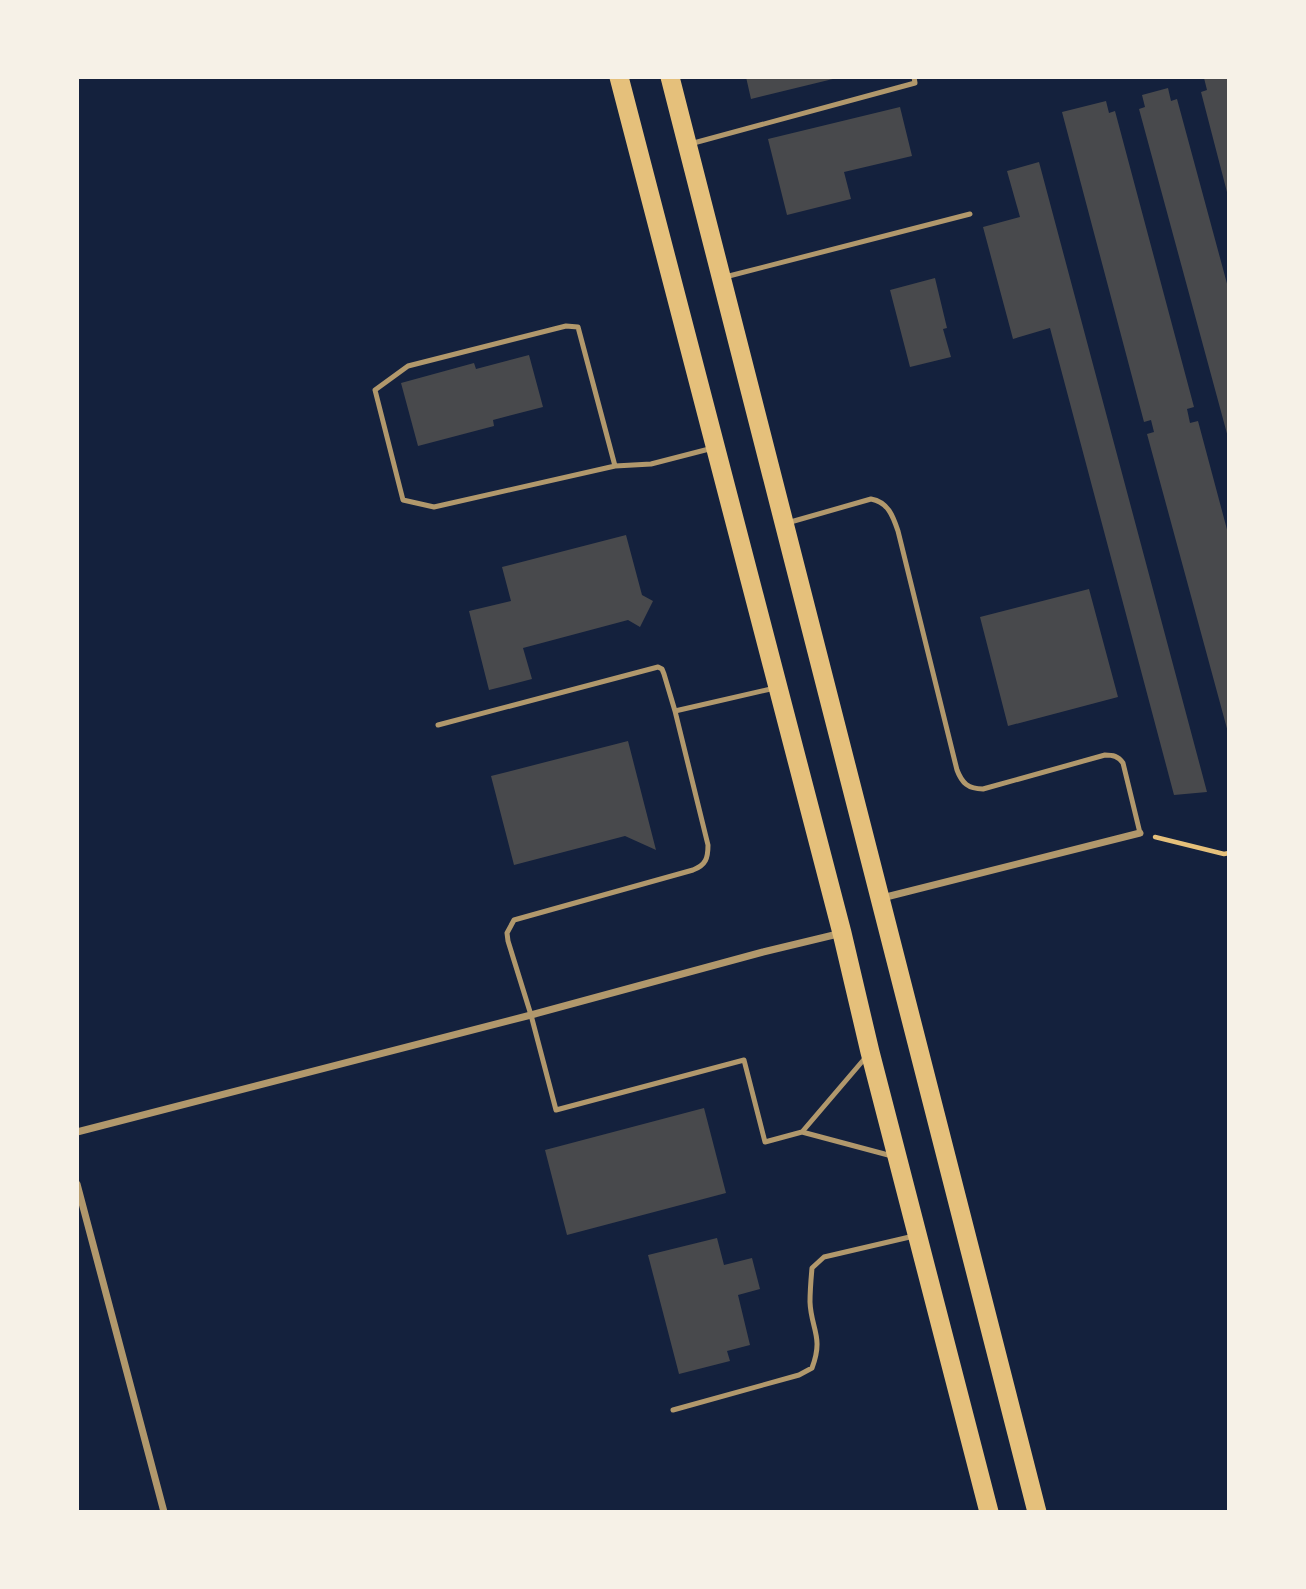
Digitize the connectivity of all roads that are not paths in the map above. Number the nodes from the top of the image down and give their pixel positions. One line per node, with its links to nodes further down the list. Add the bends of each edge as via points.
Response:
1 (619, 77): 7 (highway)
2 (670, 77): 4 (highway)
3 (914, 77): 4 (lane, via 915,83)
4 (687, 145): 6 (highway)
5 (970, 214): 6 (lane)
6 (722, 278): 9 (highway)
7 (716, 447): 8 (lane, via 651,464); 10 (highway)
8 (615, 466): 8 (lane, via 578,327 566,326 408,366 375,390 403,500 434,507)
9 (784, 524): 13 (lane, via 871,499 881,501 898,531 961,780 983,789 1113,755 1123,763); 14 (highway)
10 (778, 688): 11 (lane); 15 (highway)
11 (675, 711): 12 (lane, via 658,667); 16 (lane, via 708,845 706,862 693,870 514,920 508,941)
12 (438, 725)
13 (1140, 833): 14 (street)
14 (880, 899): 26 (highway)
15 (842, 933): 16 (street); 17 (highway)
16 (531, 1015): 18 (street); 19 (lane, via 556,1110 744,1060 765,1142)
17 (870, 1052): 19 (lane); 20 (highway)
18 (77, 1132)
19 (802, 1132): 20 (lane)
20 (897, 1158): 22 (highway)
21 (77, 1184): 24 (street)
22 (917, 1235): 23 (lane, via 824,1257 812,1268 810,1304 818,1354 812,1368); 25 (highway)
23 (673, 1410)
24 (164, 1512)
25 (989, 1512)
26 (1037, 1512)

